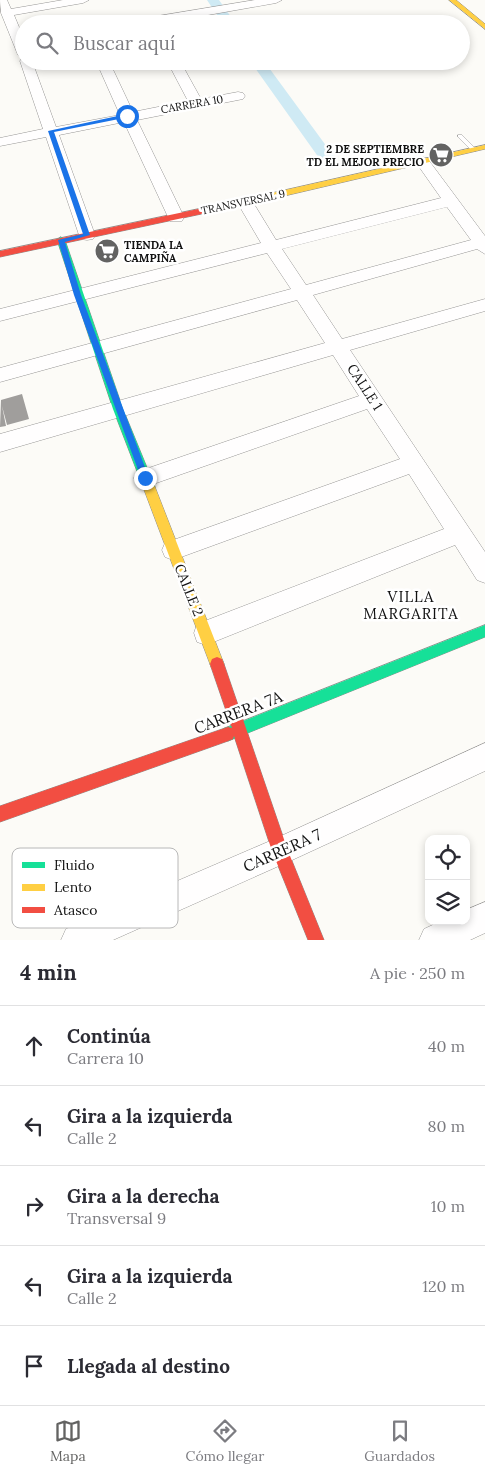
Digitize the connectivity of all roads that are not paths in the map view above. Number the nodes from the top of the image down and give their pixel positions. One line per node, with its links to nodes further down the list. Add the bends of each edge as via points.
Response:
1 (2, 0): 6 (street)
2 (83, 0): 6 (street)
3 (276, 0): 5 (street)
4 (452, 0): 8 (street)
5 (231, 5): 7 (street)
6 (7, 13): 9 (street)
7 (190, 15)
8 (485, 27)
9 (15, 35)
10 (29, 70): 16 (street)
11 (106, 70): 15 (street)
12 (178, 70): 14 (street)
13 (238, 96): 14 (street, CARRERA 10)
14 (196, 103): 15 (street, CARRERA 10)
15 (127, 116): 16 (street, CARRERA 10); 23 (street)
16 (50, 131): 18 (street, CARRERA 10); 25 (street)
17 (460, 136): 19 (lane)
18 (0, 142)
19 (479, 149): 20 (street, TRANSVERSAL 9)
20 (422, 161): 21 (street); 22 (street, TRANSVERSAL 9)
21 (450, 201): 24 (street); 28 (street)
22 (245, 202): 23 (street, TRANSVERSAL 9); 28 (street, CALLE 1)
23 (176, 217): 25 (street, TRANSVERSAL 9)
24 (477, 226): 27 (street)
25 (87, 235): 26 (street, TRANSVERSAL 9)
26 (61, 240): 29 (street, TRANSVERSAL 9); 31 (street, CALLE 2)
27 (483, 246): 30 (street)
28 (272, 247): 30 (street, CALLE 1); 31 (street)
29 (0, 254)
30 (303, 291): 34 (street, CALLE 1); 35 (street)
31 (78, 295): 33 (street); 35 (street, CALLE 2)
32 (485, 305): 34 (street)
33 (0, 315)
34 (338, 346): 37 (street, CALLE 1); 38 (street)
35 (97, 349): 36 (street); 38 (street, CALLE 2)
36 (0, 375)
37 (373, 399): 40 (street, CALLE 1); 41 (street)
38 (118, 409): 39 (street); 41 (street, CALLE 2)
39 (0, 444)
40 (414, 463): 42 (street, CALLE 1); 43 (street)
41 (145, 478): 43 (street, CALLE 2)
42 (460, 534): 44 (street, CALLE 1); 46 (street)
43 (173, 550): 46 (street, CALLE 2)
44 (485, 572)
45 (485, 631): 47 (street, CARRERA 7A)
46 (206, 632): 47 (street, CALLE 2)
47 (240, 730): 49 (street, CARRERA 7A); 50 (street, CALLE 2)
48 (485, 757): 50 (street, CARRERA 7)
49 (0, 814)
50 (280, 851): 51 (street, CARRERA 7); 55 (street, CALLE 2)
51 (178, 896)
52 (485, 917): 56 (street)
53 (104, 928): 54 (street, CARRERA 7)
54 (77, 940)
55 (316, 940)
56 (435, 940)

